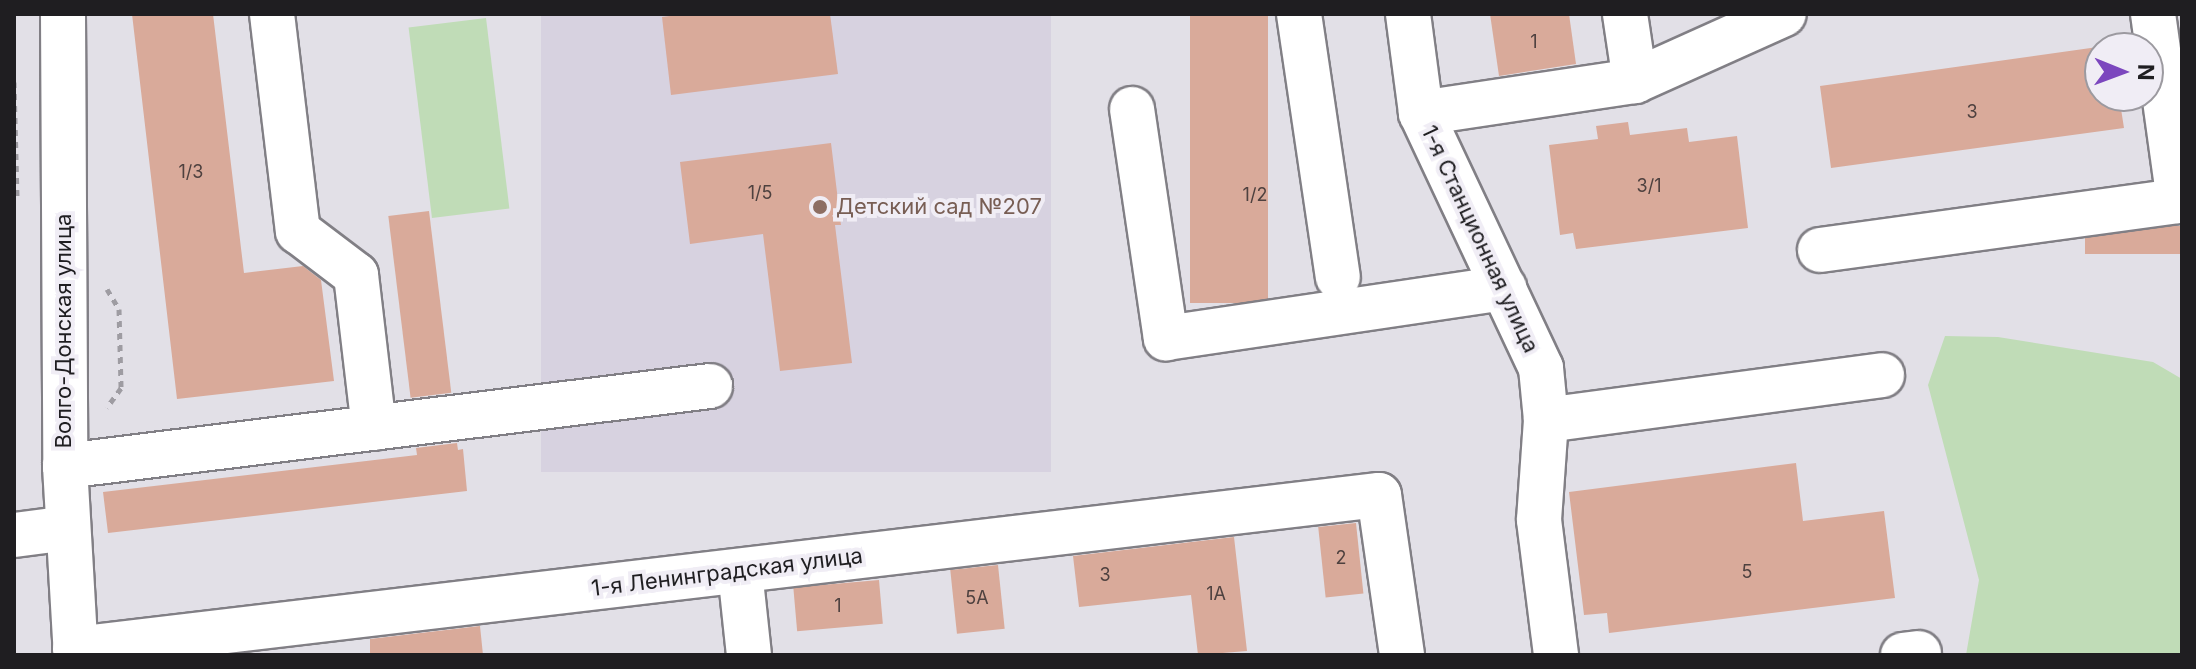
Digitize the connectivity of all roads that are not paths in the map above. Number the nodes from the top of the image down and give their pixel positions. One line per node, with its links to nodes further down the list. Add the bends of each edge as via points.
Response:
1 (63, 14): 18 (street, Волго-Донская улица)
2 (272, 14): 17 (street, via 298,231 356,275)
3 (1299, 14): 12 (street)
4 (1408, 14): 10 (street, 1-я Станционная улица)
5 (1625, 14): 8 (street)
6 (1784, 14): 8 (street)
7 (2153, 14): 11 (street, via 2179,201)
8 (1635, 81): 10 (street)
9 (1132, 109): 13 (street, via 1166,338)
10 (1421, 113): 13 (street, 1-я Станционная улица)
11 (1820, 250)
12 (1338, 277)
13 (1504, 288): 16 (street, 1-я Станционная улица, via 1541,368)
14 (1882, 375): 16 (street)
15 (710, 386): 17 (street)
16 (1546, 420): 25 (street, 1-я Станционная улица, via 1539,520)
17 (374, 428): 18 (street)
18 (65, 466): 19 (street, Волго-Донская улица)
19 (68, 528): 20 (street); 22 (street, Волго-Донская улица)
20 (14, 535)
21 (740, 571): 22 (street, 1-я Ленинградская улица); 23 (street); 24 (street, 1-я Ленинградская улица, via 1379,495)
22 (76, 652)
23 (749, 655)
24 (1402, 655)
25 (1556, 655)

